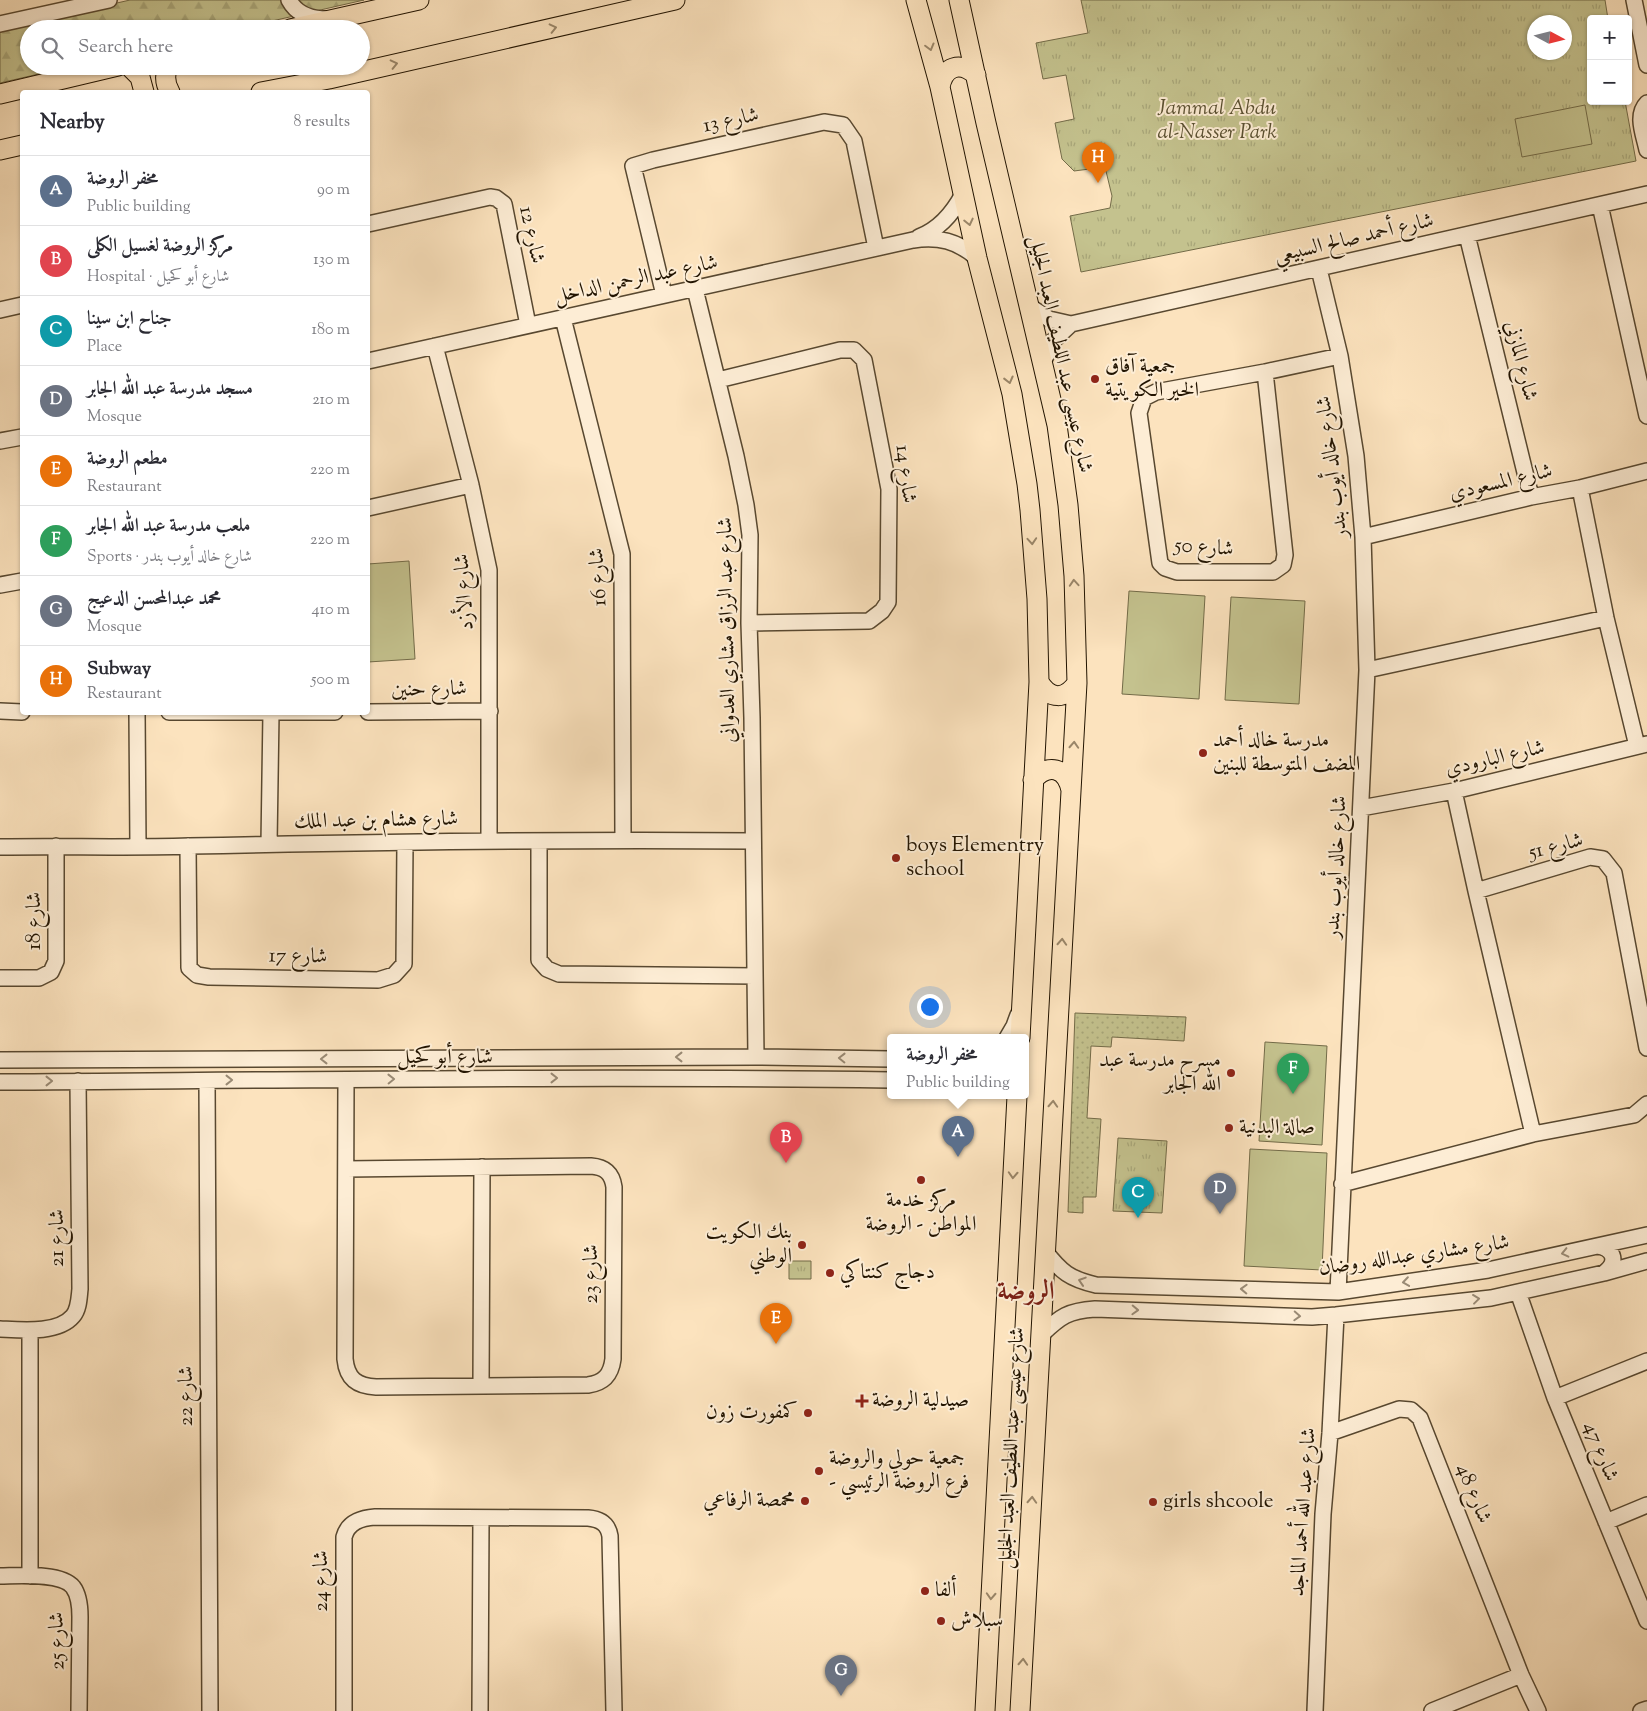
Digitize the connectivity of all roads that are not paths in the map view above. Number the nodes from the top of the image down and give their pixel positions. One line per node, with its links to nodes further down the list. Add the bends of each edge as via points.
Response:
1 (107, 0): 8 (street)
2 (289, 0): 9 (street, via 304,15)
3 (420, 0): 9 (main road)
4 (675, 0): 13 (main road, one-way to 4)
5 (916, 0): 19 (main road, one-way to 19)
6 (959, 0): 18 (main road, شارع عيسى عبد اللطيف العبد الجليل)
7 (1634, 0): 12 (street)
8 (60, 6): 11 (street)
9 (336, 19): 10 (main road)
10 (331, 20)
11 (0, 24)
12 (1647, 65)
13 (370, 70)
14 (80, 75): 23 (main road)
15 (138, 75): 20 (main road)
16 (165, 75): 21 (main road)
17 (347, 75): 22 (main road, one-way to 17)
18 (976, 75): 19 (main road, via 959,66 942,78); 40 (main road, شارع عيسى عبد اللطيف العبد الجليل)
19 (940, 88): 28 (main road)
20 (144, 90)
21 (169, 90)
22 (271, 90)
23 (0, 94)
24 (1647, 102): 27 (street, via 1640,118)
25 (20, 145): 26 (main road)
26 (0, 150)
27 (1647, 150)
28 (963, 194): 33 (street, شارع عبد الرحمن الداخل, via 943,222); 35 (main road, one-way to 35)
29 (1647, 194): 30 (street, شارع أحمد صالح السبيعي)
30 (1600, 205): 32 (street, شارع أحمد صالح السبيعي); 51 (street)
31 (370, 224): 44 (street, شارع 12, via 490,197 501,200)
32 (1467, 235): 36 (street, شارع أحمد صالح السبيعي); 57 (street, شارع المازني)
33 (913, 240): 34 (street, شارع عبد الرحمن الداخل); 35 (street, شارع عبد الرحمن الداخل, via 948,240)
34 (876, 248): 37 (street, شارع عبد الرحمن الداخل); 38 (street, شارع 13, via 854,141 843,125 824,122 633,166)
35 (978, 258): 65 (main road, one-way to 65, via 1012,394 1027,484 1037,599)
36 (1319, 269): 43 (street, شارع أحمد صالح السبيعي); 46 (street, شارع خالد أيوب بندر)
37 (695, 289): 38 (street, شارع عبد الرحمن الداخل); 50 (street, شارع عبد الرزاق مشاري العدواني)
38 (664, 295): 42 (street, شارع عبد الرحمن الداخل)
39 (20, 305): 41 (street)
40 (1030, 306): 43 (street, شارع أحمد صالح السبيعي, via 1049,319); 48 (main road, شارع عيسى عبد اللطيف العبد الجليل)
41 (0, 310)
42 (563, 318): 44 (street, شارع عبد الرحمن الداخل); 80 (street, شارع 16, via 622,554)
43 (1071, 324): 48 (street, via 1054,340)
44 (528, 325): 45 (street, شارع عبد الرحمن الداخل)
45 (434, 346): 47 (street, شارع عبد الرحمن الداخل); 55 (street, شارع الأزد)
46 (1340, 356): 49 (street, شارع 50); 59 (street, شارع خالد أيوب بندر, via 1356,456)
47 (370, 361)
48 (1043, 362): 66 (main road, شارع عيسى عبد اللطيف العبد الجليل, one-way to 48, via 1076,600 1068,505 1057,425)
49 (1265, 372): 49 (street, شارع 50, via 1156,392 1144,398 1139,413 1160,563 1165,568 1178,572 1274,572 1283,565 1285,555)
50 (718, 380): 63 (street, شارع عبد الرزاق مشاري العدواني, via 750,535); 63 (street, شارع 14, via 840,350 854,350 864,360 889,489 888,602 882,611 869,621)
51 (1647, 416)
52 (20, 437): 53 (street)
53 (0, 441)
54 (1647, 471): 56 (street, شارع المسعودي)
55 (471, 485): 58 (street); 68 (street, شارع الأزد, via 489,570)
56 (1580, 488): 57 (street, شارع المسعودي); 62 (street, شارع البارودي)
57 (1531, 497): 59 (street, شارع المسعودي)
58 (370, 508)
59 (1363, 537): 64 (street, شارع خالد أيوب بندر)
60 (20, 581): 61 (street)
61 (0, 584)
62 (1606, 618): 64 (street); 73 (street, شارع البارودي)
63 (750, 623): 81 (street, شارع عبد الرزاق مشاري العدواني)
64 (1367, 670): 77 (street, شارع خالد أيوب بندر)
65 (1039, 682): 66 (main road, via 1044,690 1062,696); 74 (main road)
66 (1077, 683): 75 (main road, شارع عيسى عبد اللطيف العبد الجليل, one-way to 66)
67 (0, 711): 69 (street)
68 (490, 711): 70 (street, شارع حنين); 78 (street, شارع الأزد)
69 (20, 712)
70 (370, 712)
71 (137, 715): 86 (street)
72 (271, 715): 83 (street)
73 (1642, 745): 76 (street, شارع البارودي)
74 (1033, 780): 75 (main road, via 1039,773 1056,770 1064,774); 91 (main road)
75 (1071, 790): 122 (main road, شارع عيسى عبد اللطيف العبد الجليل, one-way to 75)
76 (1454, 791): 77 (street, شارع البارودي); 88 (street)
77 (1361, 808): 118 (street, شارع خالد أيوب بندر)
78 (490, 840): 79 (street, شارع هشام بن عبد الملك); 82 (street, شارع هشام بن عبد الملك)
79 (539, 840): 80 (street, شارع هشام بن عبد الملك); 89 (street, via 539,960 547,969 559,974)
80 (623, 840): 81 (street, شارع هشام بن عبد الملك)
81 (753, 841): 89 (street, شارع عبد الرزاق مشاري العدواني)
82 (405, 843): 83 (street, شارع هشام بن عبد الملك); 87 (street, شارع 17, via 404,964 394,976 378,980 197,975 189,968)
83 (269, 844): 87 (street, شارع هشام بن عبد الملك)
84 (0, 846): 85 (street, شارع هشام بن عبد الملك)
85 (56, 846): 86 (street, شارع هشام بن عبد الملك); 90 (street, شارع 18, via 56,961 51,972 39,978)
86 (138, 846): 87 (street, شارع هشام بن عبد الملك)
87 (188, 846)
88 (1476, 891): 94 (street, شارع 51, via 1590,857 1603,860 1614,873); 115 (street)
89 (755, 976): 95 (street, شارع عبد الرزاق مشاري العدواني)
90 (0, 978)
91 (1022, 1001): 92 (street); 93 (main road)
92 (1009, 1034)
93 (1020, 1034)
94 (1647, 1048)
95 (756, 1057): 97 (street, شارع أبو كحيل, one-way to 97); 100 (street, شارع أبو كحيل, one-way to 95)
96 (473, 1058): 97 (street, شارع أبو كحيل); 99 (street, شارع أبو كحيل, one-way to 99); 102 (street, via 480,1066)
97 (502, 1058): 103 (street, via 497,1066)
98 (116, 1059): 99 (street, شارع أبو كحيل); 101 (street, شارع أبو كحيل); 107 (street, via 121,1072)
99 (144, 1059): 108 (street, via 136,1067 136,1073)
100 (887, 1059)
101 (0, 1060)
102 (473, 1078): 103 (street, شارع أبو كحيل); 104 (street, شارع أبو كحيل, one-way to 102)
103 (502, 1078): 105 (street, شارع أبو كحيل, one-way to 105)
104 (346, 1080): 109 (street, شارع أبو كحيل, one-way to 104); 117 (street, شارع 23)
105 (887, 1080)
106 (78, 1081): 107 (street, شارع أبو كحيل); 110 (street, شارع أبو كحيل, one-way to 106); 131 (street, شارع 21, via 79,1303 73,1316 63,1323)
107 (115, 1081): 108 (street, شارع أبو كحيل)
108 (144, 1081): 109 (street, شارع أبو كحيل)
109 (207, 1081): 146 (street, شارع 22)
110 (0, 1082)
111 (1007, 1099): 114 (street)
112 (1017, 1099): 114 (main road, شارع عيسى عبد اللطيف العبد الجليل)
113 (1647, 1104): 115 (street, via 1634,1115)
114 (1016, 1126): 150 (main road, شارع عيسى عبد اللطيف العبد الجليل, one-way to 150)
115 (1533, 1134): 118 (street)
116 (482, 1167): 117 (street, شارع 23); 134 (street); 134 (street, شارع 23, via 596,1166 610,1173 614,1187 613,1359 608,1376 602,1382 588,1385)
117 (346, 1169): 134 (street, شارع 23, via 345,1359 349,1374 371,1387)
118 (1342, 1184): 126 (street, شارع خالد أيوب بندر)
119 (1647, 1235): 120 (street, شارع مشاري عبدالله روضان)
120 (1632, 1238): 121 (street, شارع مشاري عبدالله روضان); 123 (street, via 1626,1249 1627,1255 1631,1261)
121 (1598, 1246): 124 (street, via 1605,1247 1613,1257 1612,1264); 126 (street, شارع مشاري عبدالله روضان, one-way to 126, via 1488,1270)
122 (1045, 1251): 125 (street, شارع مشاري عبدالله روضان, one-way to 122, via 1096,1285 1066,1274); 132 (main road, شارع عيسى عبد اللطيف العبد الجليل)
123 (1642, 1262): 124 (street)
124 (1604, 1273): 127 (street)
125 (1200, 1288): 126 (street, شارع مشاري عبدالله روضان, one-way to 125); 128 (street, via 1191,1299)
126 (1338, 1292)
127 (1518, 1292): 129 (street, one-way to 127, via 1491,1298); 135 (street, شارع 47)
128 (1201, 1312): 129 (street, one-way to 129, via 1312,1317); 132 (street, one-way to 128, via 1062,1316 1077,1310)
129 (1336, 1315): 136 (street, شارع عبد الله أحمد الماجد)
130 (0, 1329): 131 (street, شارع 21)
131 (30, 1330): 141 (street)
132 (1042, 1334): 151 (main road, شارع عيسى عبد اللطيف العبد الجليل, one-way to 132)
133 (1647, 1361): 135 (street)
134 (481, 1386)
135 (1555, 1398): 139 (street, شارع 47)
136 (1330, 1433): 143 (street, شارع 48, via 1399,1409 1411,1410 1420,1418); 152 (street, شارع عبد الله أحمد الماجد, via 1323,1514)
137 (1647, 1505): 139 (street)
138 (481, 1518): 147 (street, شارع 24, via 367,1517 354,1522 347,1530 343,1543); 148 (street); 149 (street, شارع 24, via 588,1518 607,1527 610,1536)
139 (1606, 1522): 142 (street, شارع 47)
140 (0, 1576): 141 (street, شارع 25)
141 (30, 1576): 145 (street, شارع 25, via 63,1580 76,1593 80,1617)
142 (1647, 1621)
143 (1522, 1675): 153 (street); 154 (street, شارع 48)
144 (1647, 1709): 155 (street)
145 (79, 1711)
146 (210, 1711)
147 (344, 1711)
148 (480, 1711)
149 (614, 1711)
150 (985, 1711)
151 (1020, 1711)
152 (1315, 1711)
153 (1432, 1711)
154 (1538, 1711)
155 (1641, 1711)

